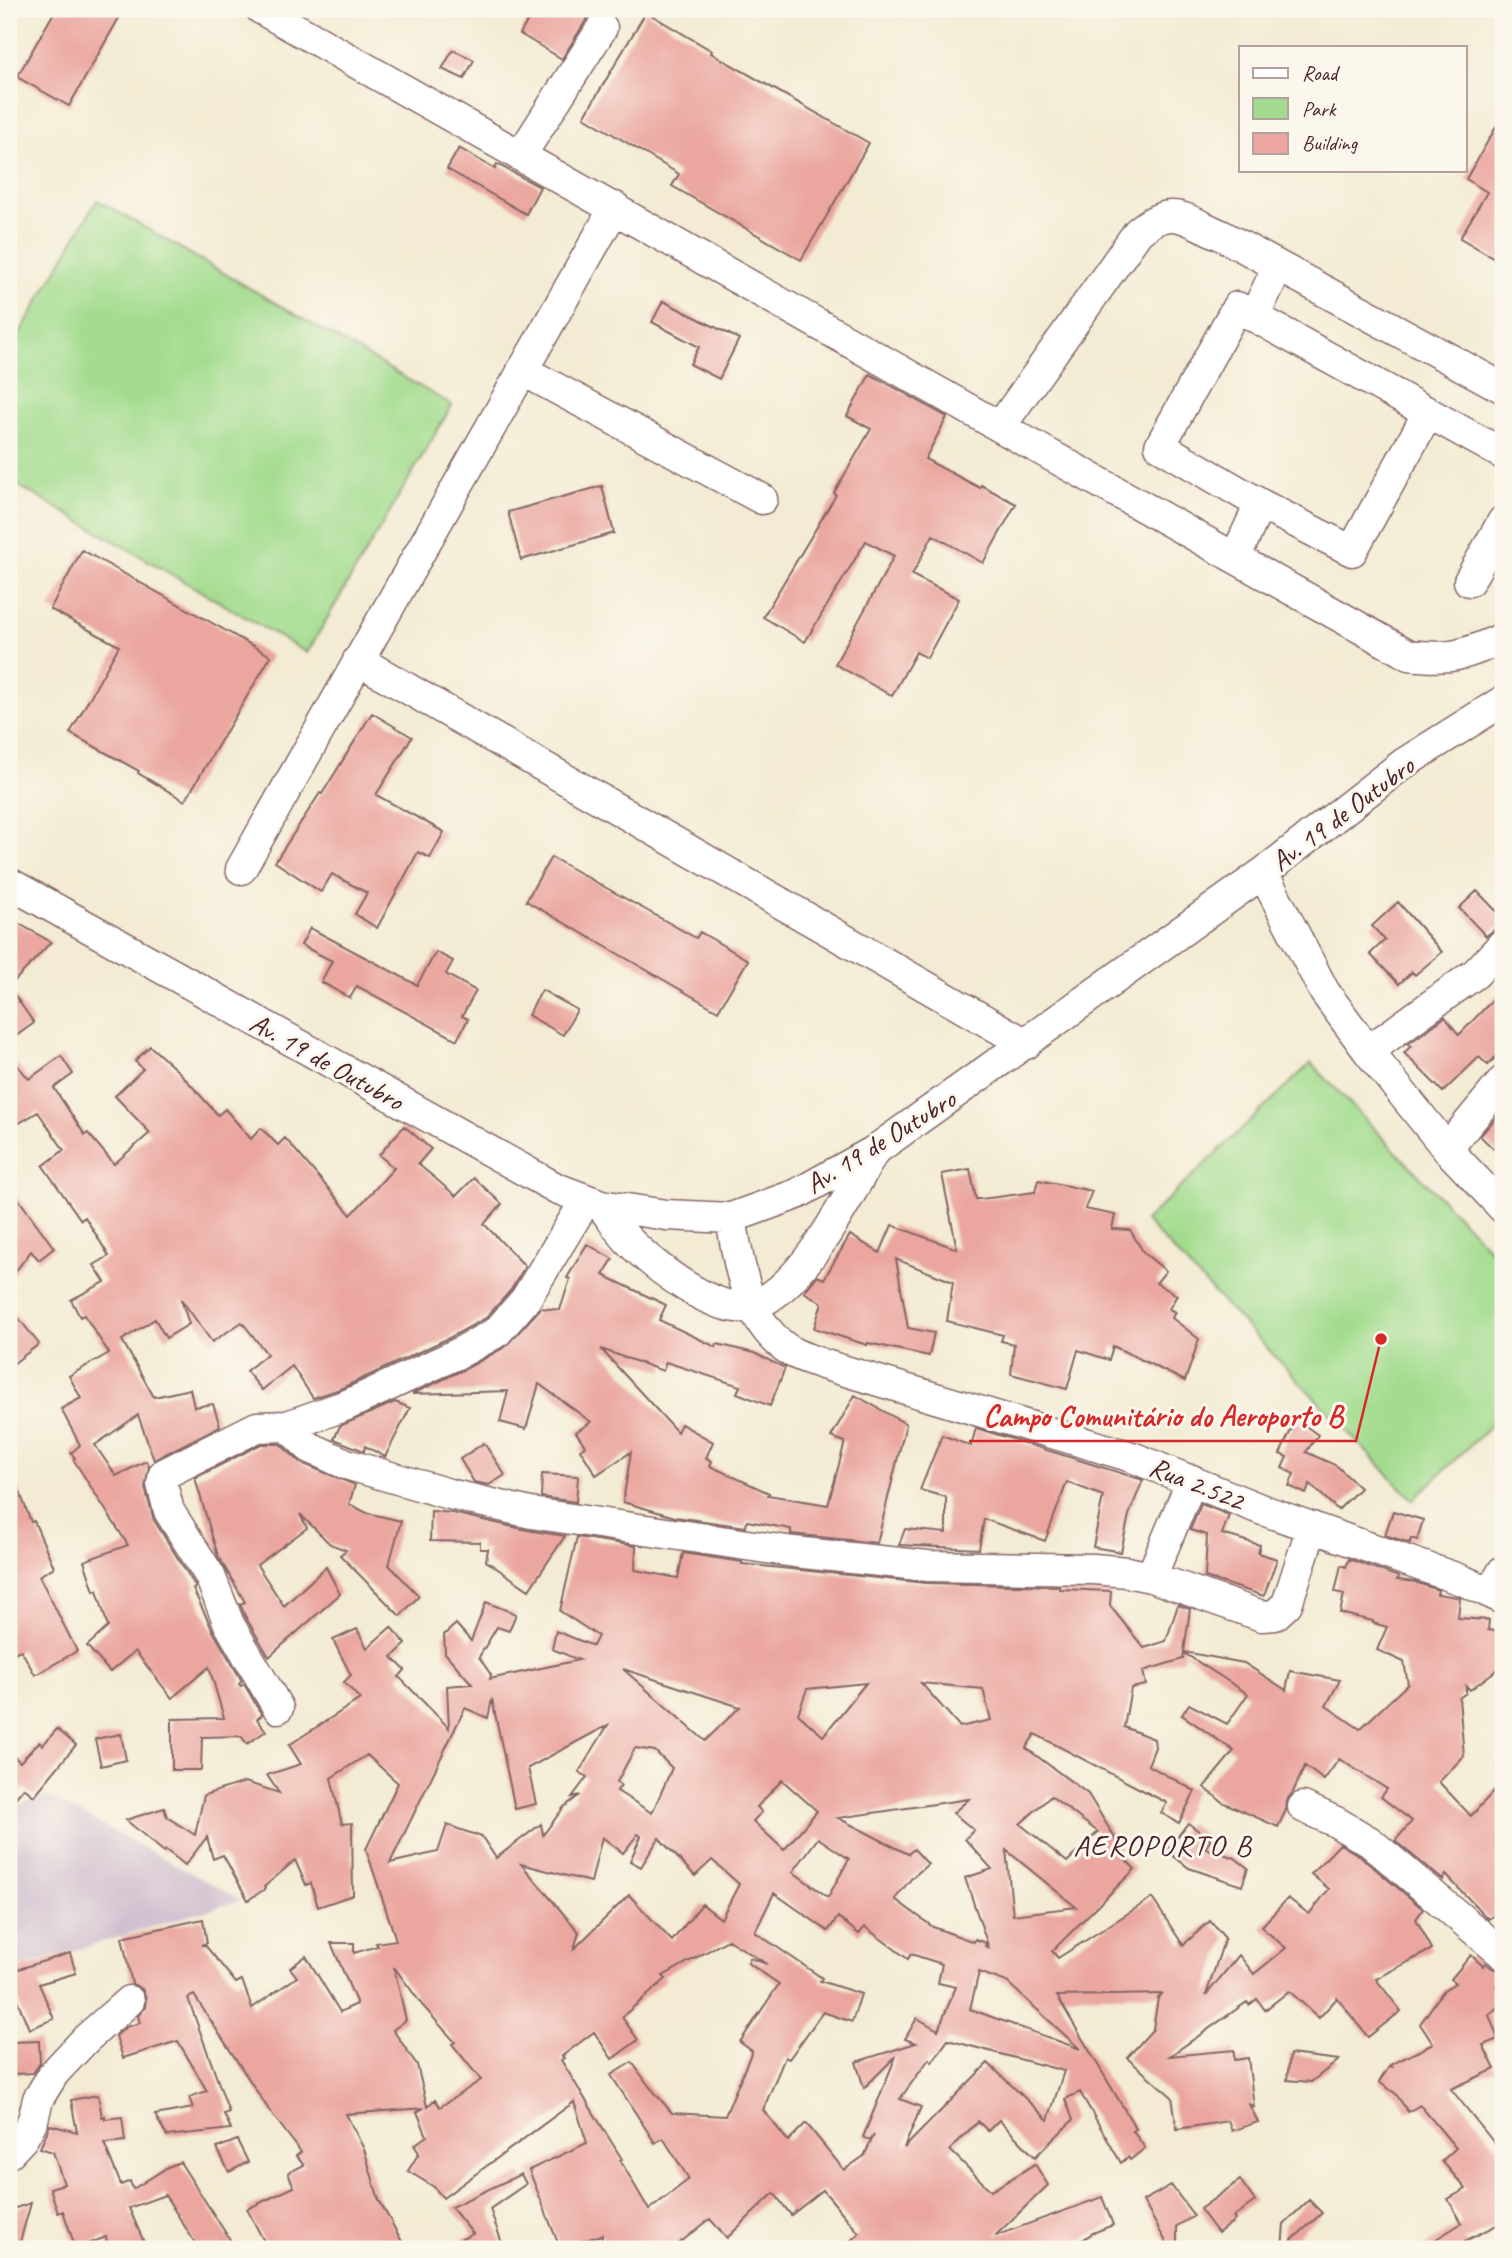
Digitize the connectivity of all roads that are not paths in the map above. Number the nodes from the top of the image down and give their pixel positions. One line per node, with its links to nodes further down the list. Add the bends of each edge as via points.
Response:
1 (261, 9): 3 (street)
2 (602, 29): 3 (street)
3 (521, 155): 4 (street)
4 (615, 207): 7 (street); 10 (street)
5 (1278, 265): 6 (street); 8 (street); 10 (street, via 1172,214 1154,218 1131,242)
6 (1254, 317): 9 (street); 13 (street, via 1237,307 1160,446)
7 (522, 370): 12 (street); 18 (street)
8 (1503, 388)
9 (1428, 413): 11 (street); 13 (street, via 1352,551)
10 (1000, 427): 15 (street)
11 (1503, 454)
12 (762, 499)
13 (1260, 505): 15 (street)
14 (1503, 521): 16 (street)
15 (1235, 558): 17 (street, via 1409,655 1465,655)
16 (1469, 581)
17 (1503, 638)
18 (358, 660): 20 (street); 24 (street)
19 (1503, 701): 21 (street, Av. 19 de Outubro, via 1403,764)
20 (241, 869)
21 (1263, 873): 24 (street, Av. 19 de Outubro); 25 (street, via 1324,991)
22 (9, 883): 29 (street, Av. 19 de Outubro, via 501,1158)
23 (1503, 944): 25 (street, via 1476,973)
24 (1026, 1044): 28 (street, Av. 19 de Outubro)
25 (1368, 1051): 27 (street)
26 (1503, 1081): 27 (street)
27 (1447, 1149): 30 (street)
28 (874, 1151): 31 (street, Av. 19 de Outubro, via 797,1194); 32 (street, via 835,1219 789,1282)
29 (594, 1203): 31 (street, Av. 19 de Outubro, via 666,1214); 32 (street, via 669,1276 720,1305); 33 (street, via 525,1300 496,1332 347,1405)
30 (1503, 1209)
31 (731, 1217): 32 (street, Rua 2.522, via 742,1279)
32 (753, 1306): 34 (street, Rua 2.522, via 772,1337 792,1352 822,1364 1132,1457)
33 (287, 1426): 36 (street, via 309,1447 346,1464 438,1492 531,1513 794,1552 928,1566 1094,1569); 38 (street, via 257,1427 167,1471 162,1479 169,1511 210,1576 229,1624)
34 (1192, 1480): 35 (street, Rua 2.522); 36 (street)
35 (1312, 1527): 36 (street, via 1287,1604 1275,1615 1262,1616); 37 (street, Rua 2.522)
36 (1151, 1577)
37 (1499, 1588)
38 (278, 1708)
39 (1303, 1807): 40 (street, via 1370,1842)
40 (1503, 1954)
41 (129, 2001): 42 (street, via 54,2073 23,2138)
42 (9, 2153)

